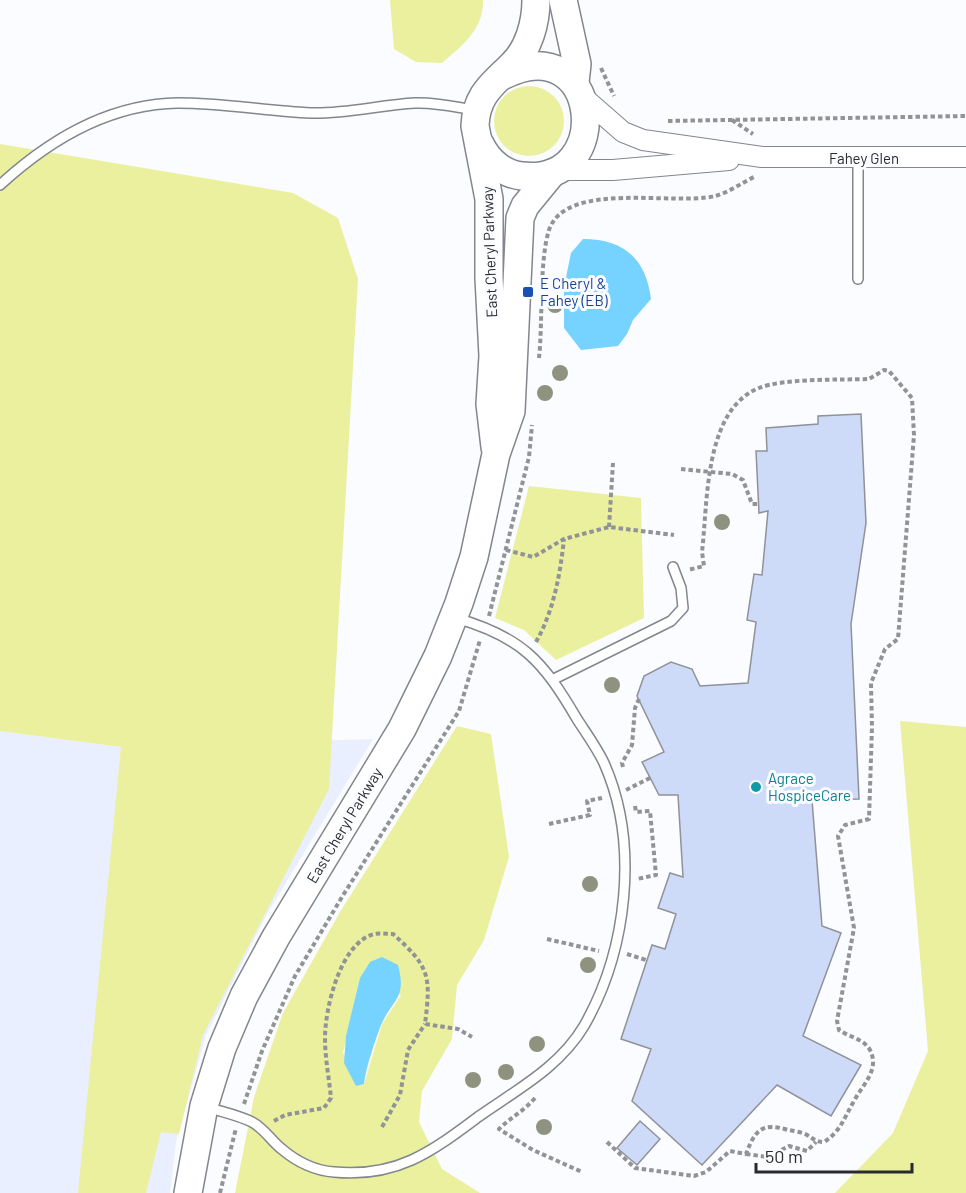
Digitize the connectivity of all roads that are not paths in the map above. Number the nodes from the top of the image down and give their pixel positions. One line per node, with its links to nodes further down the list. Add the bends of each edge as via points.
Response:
1 (536, 0): 3 (street, East Cheryl Parkway, via 536,18 521,52)
2 (563, 0): 4 (street)
3 (492, 81): 4 (street, via 534,64 556,69); 5 (street, East Cheryl Parkway)
4 (579, 89): 7 (street, Fahey Glen, via 623,132 643,140); 10 (street, via 586,127 582,142 574,156)
5 (476, 110): 6 (street, East Cheryl Parkway); 11 (lane, via 416,103 340,112 177,103 143,107 68,133 32,156)
6 (477, 138): 10 (street, via 485,154 499,168 515,176 534,178); 13 (street, East Cheryl Parkway, via 489,199 490,404)
7 (762, 157): 9 (street, Fahey Glen); 10 (street, Fahey Glen)
8 (966, 157): 9 (street, Fahey Glen)
9 (858, 159): 12 (lane)
10 (557, 171): 13 (street, East Cheryl Parkway, via 525,206 520,218 511,411)
11 (0, 185)
12 (858, 279)
13 (496, 454): 15 (street, East Cheryl Parkway, via 474,557)
14 (674, 569): 16 (lane, via 683,608 671,621)
15 (453, 618): 16 (lane, via 485,626 530,653); 17 (street, East Cheryl Parkway, via 402,729 244,996)
16 (554, 679): 17 (lane, via 604,763 621,827 624,862 622,906 608,971 583,1028 556,1062 427,1155 394,1168 370,1171 336,1172 302,1163 261,1129)
17 (204, 1106): 18 (street, East Cheryl Parkway)
18 (188, 1193)

